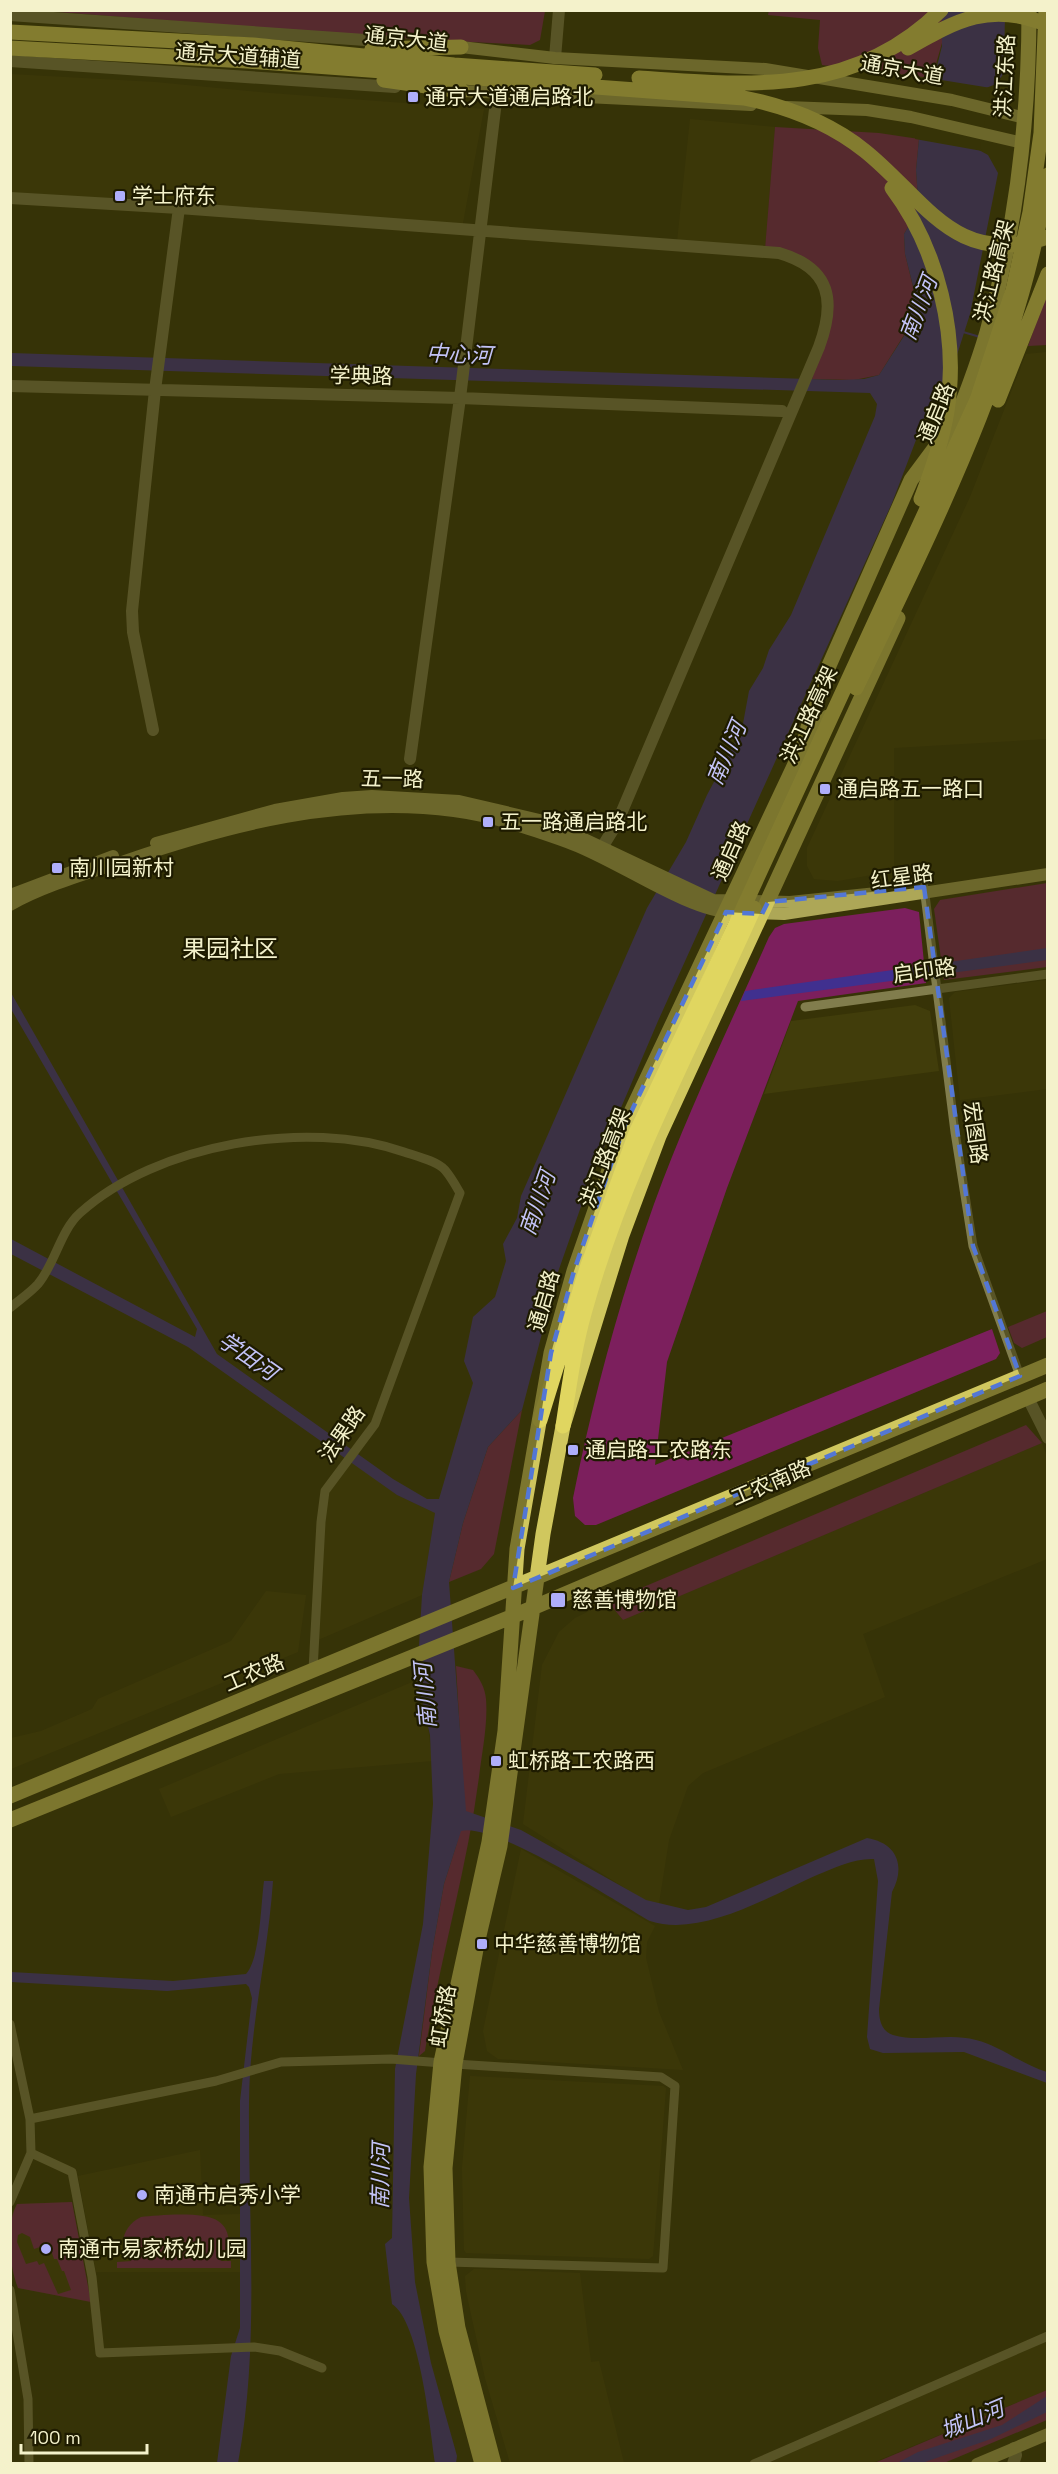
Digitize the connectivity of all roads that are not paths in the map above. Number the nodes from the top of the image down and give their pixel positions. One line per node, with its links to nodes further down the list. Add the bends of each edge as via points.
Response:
1 (559, 10): 12 (street)
2 (941, 10): 16 (highway, via 920,30 885,53 850,68)
3 (1029, 10): 20 (main road, 洪江东路)
4 (1046, 10): 37 (highway, 洪江路高架, via 1041,134 1030,212 1003,325 977,400)
5 (10, 15): 6 (street, 通京大道辅道)
6 (66, 15): 10 (street, 通京大道辅道)
7 (1047, 25): 16 (highway, via 1008,14 966,18 859,73)
8 (10, 32): 9 (highway, 通京大道)
9 (252, 45): 10 (highway); 15 (highway, 通京大道)
10 (461, 47): 12 (main road, 通京大道)
11 (10, 48): 14 (highway, 通京大道)
12 (555, 58): 20 (main road, 通京大道, via 765,69 916,94)
13 (10, 61): 17 (street, 通京大道辅道)
14 (247, 61): 15 (highway, 通京大道); 17 (highway)
15 (454, 70): 16 (highway, 通京大道, via 729,84); 19 (highway, 通京大道)
16 (798, 81)
17 (462, 91): 18 (main road)
18 (497, 93): 22 (main road, via 867,110); 28 (street)
19 (761, 101): 29 (highway, via 815,119 849,140 891,174 928,213 965,237 1003,244); 37 (highway, via 845,146 887,181 921,234 938,278 946,319 947,411 931,472 909,532 855,652)
20 (1024, 118): 21 (main road, 通京大道); 22 (main road, 洪江东路)
21 (1047, 125)
22 (1023, 143): 23 (main road); 34 (main road, 通启路, via 999,283 987,332)
23 (1047, 151)
24 (1047, 175): 36 (highway, 洪江路高架, via 1030,267 997,378)
25 (10, 198): 27 (street)
26 (1047, 203): 48 (main road, via 1020,325 994,397)
27 (179, 208): 28 (street); 32 (street)
28 (481, 231): 33 (street); 41 (street, via 779,253 807,264 824,283 828,296 829,314 819,347 616,823)
29 (1047, 237)
30 (1047, 274): 36 (highway, via 993,412)
31 (10, 386): 32 (street, 学典路)
32 (155, 390): 33 (street, 学典路); 38 (street, via 132,611)
33 (460, 398): 35 (street, 学典路); 40 (street)
34 (961, 405): 39 (main road, 通启路, via 896,570 827,719); 39 (main road, via 949,429 911,480 816,695)
35 (782, 411)
36 (945, 498): 52 (highway, 洪江路高架)
37 (842, 695): 52 (highway, 洪江路高架, via 636,1133)
38 (153, 730)
39 (804, 745): 47 (main road, 通启路)
40 (410, 759)
41 (601, 850): 45 (main road, 五一路, via 548,822 459,801 343,798 274,810 197,830); 46 (main road, 五一路, via 454,811 400,807 329,810 272,819 145,854); 47 (main road, 五一路, via 711,905)
42 (1047, 868): 44 (main road, 红星路)
43 (1047, 874): 44 (main road, 红星路)
44 (924, 891): 48 (main road, 红星路, via 784,914); 50 (street, 宏图路)
45 (10, 894)
46 (10, 905)
47 (729, 907): 48 (main road, 五一路); 58 (main road, 通启路, via 624,1127 561,1311)
48 (765, 908): 59 (main road, via 659,1136 633,1202)
49 (1047, 974): 50 (street, 启印路)
50 (936, 985): 51 (street, 启印路); 55 (street, 宏图路, via 973,1246)
51 (805, 1007)
52 (605, 1231): 58 (highway, 洪江路高架); 59 (highway, 洪江路高架, via 573,1355)
53 (10, 1308): 65 (street, 法果路, via 39,1283 78,1214 130,1179 180,1159 233,1143 305,1137 385,1145 444,1168 460,1193 375,1424 325,1491)
54 (1047, 1365): 55 (main road, 工农南路)
55 (1020, 1376): 61 (main road, 工农南路)
56 (1047, 1389): 57 (main road, 工农南路)
57 (1028, 1398): 60 (street); 63 (main road, 工农南路)
58 (540, 1420): 62 (main road, 通启路)
59 (563, 1426): 61 (main road)
60 (1047, 1438)
61 (536, 1577): 62 (main road, 工农南路); 63 (main road, 虹桥路)
62 (513, 1588): 64 (main road, 虹桥路); 65 (main road, 工农路)
63 (533, 1607): 64 (main road, 工农南路); 67 (main road, 虹桥路)
64 (511, 1617): 67 (main road, 虹桥路); 68 (main road, 工农路)
65 (313, 1670): 66 (main road, 工农路)
66 (10, 1796)
67 (498, 1818): 70 (main road, 虹桥路, via 477,1944)
68 (10, 1820)
69 (10, 2024): 71 (street)
70 (448, 2063): 71 (street, via 423,2059 281,2062 216,2081); 74 (main road, 虹桥路); 74 (street, via 661,2077 675,2086 676,2095 663,2268); 82 (main road, 虹桥路, via 431,2167 434,2262 446,2331)
71 (30, 2119): 72 (street)
72 (32, 2153): 73 (street); 77 (street, via 72,2172 92,2277 100,2353 254,2347 280,2351)
73 (10, 2202)
74 (448, 2262): 83 (main road, 虹桥路, via 458,2328)
75 (10, 2290): 81 (street, via 28,2399)
76 (1047, 2336): 84 (street)
77 (322, 2368)
78 (1047, 2434): 80 (main road)
79 (1047, 2441): 80 (main road)
80 (1014, 2455): 85 (main road); 86 (main road)
81 (29, 2463)
82 (482, 2463)
83 (494, 2463)
84 (754, 2463)
85 (977, 2463)
86 (996, 2463)

